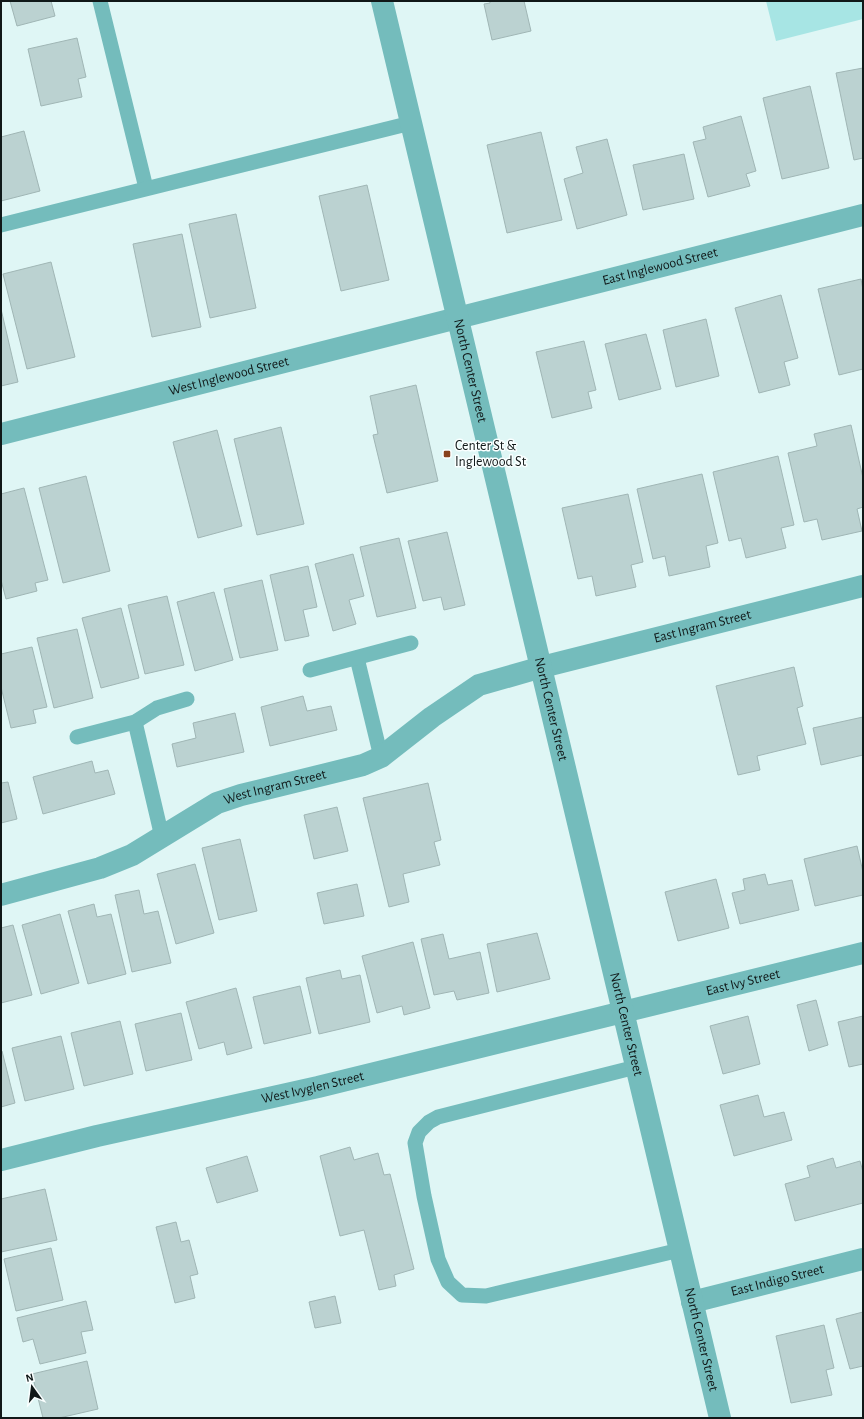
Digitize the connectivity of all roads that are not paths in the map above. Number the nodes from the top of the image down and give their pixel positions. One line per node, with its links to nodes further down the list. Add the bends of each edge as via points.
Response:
1 (100, 1): 4 (lane)
2 (382, 1): 3 (street, North Center Street)
3 (411, 123): 4 (lane); 7 (street, North Center Street)
4 (146, 188): 6 (lane)
5 (863, 215): 7 (street, East Inglewood Street)
6 (1, 225)
7 (457, 317): 8 (street, West Inglewood Street); 12 (street, North Center Street)
8 (1, 434)
9 (863, 586): 12 (street, East Ingram Street)
10 (411, 643): 11 (lane)
11 (357, 658): 13 (lane); 17 (lane)
12 (542, 667): 17 (street, West Ingram Street, via 479,685 432,717); 21 (street, North Center Street)
13 (310, 670)
14 (187, 699): 15 (lane, via 157,708)
15 (135, 722): 16 (lane); 18 (lane)
16 (77, 737)
17 (381, 757): 18 (street, West Ingram Street, via 362,765 217,803)
18 (162, 836): 19 (street, West Ingram Street, via 132,855 100,868)
19 (1, 895)
20 (863, 952): 21 (street, East Ivy Street)
21 (623, 1012): 22 (street, North Center Street); 23 (street, West Ivyglen Street, via 318,1087)
22 (636, 1067): 24 (street, North Center Street); 24 (lane, via 438,1117 429,1122 419,1132 415,1143 438,1259 448,1282 462,1295 486,1296)
23 (1, 1160)
24 (680, 1250): 26 (street, North Center Street)
25 (863, 1259): 26 (street, East Indigo Street)
26 (692, 1302): 27 (street, North Center Street)
27 (720, 1418)

